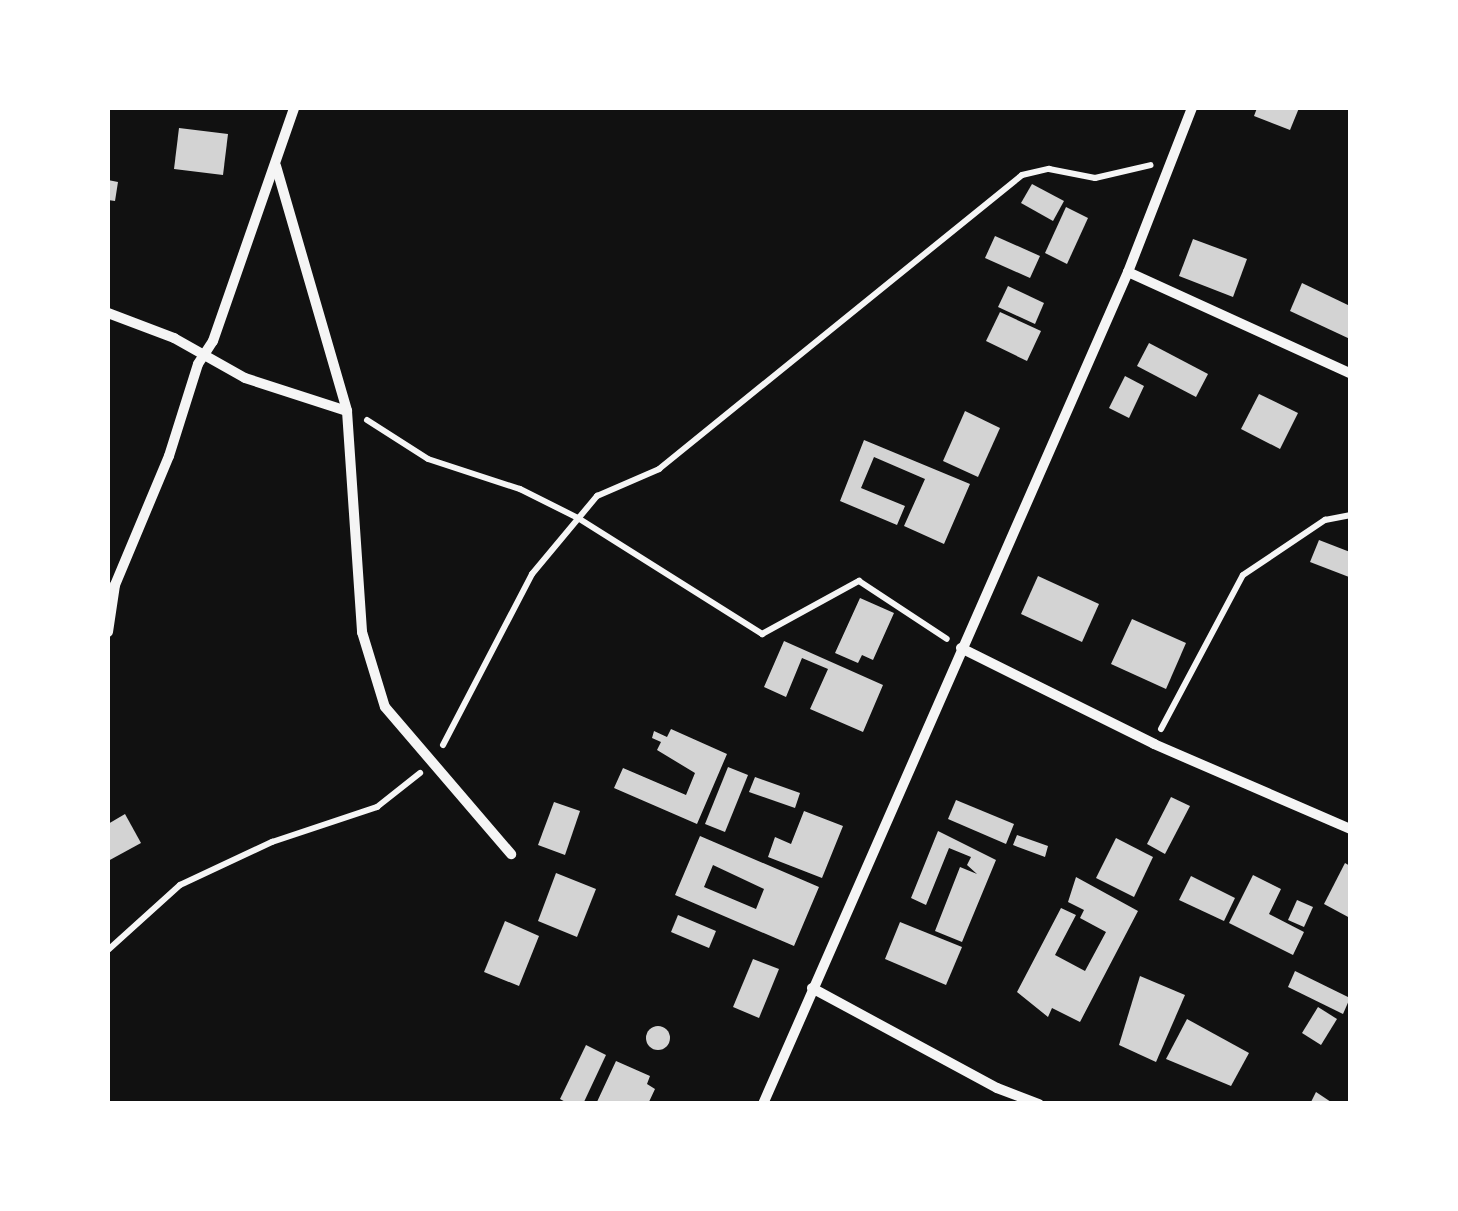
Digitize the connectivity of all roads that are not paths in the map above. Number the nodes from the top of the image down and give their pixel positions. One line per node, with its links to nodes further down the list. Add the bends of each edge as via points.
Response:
1 (294, 108): 3 (street)
2 (1192, 108): 4 (street)
3 (276, 166): 6 (street); 8 (street)
4 (1128, 272): 7 (street); 10 (street)
5 (108, 313): 6 (street)
6 (204, 354): 8 (street, via 245,378); 9 (street, via 115,585)
7 (1350, 373)
8 (347, 412): 12 (street, via 362,632 385,706)
9 (108, 632)
10 (960, 648): 11 (street, via 1154,744); 13 (street)
11 (1350, 828)
12 (511, 854)
13 (812, 988): 14 (street); 15 (street)
14 (763, 1104)
15 (1039, 1104)

